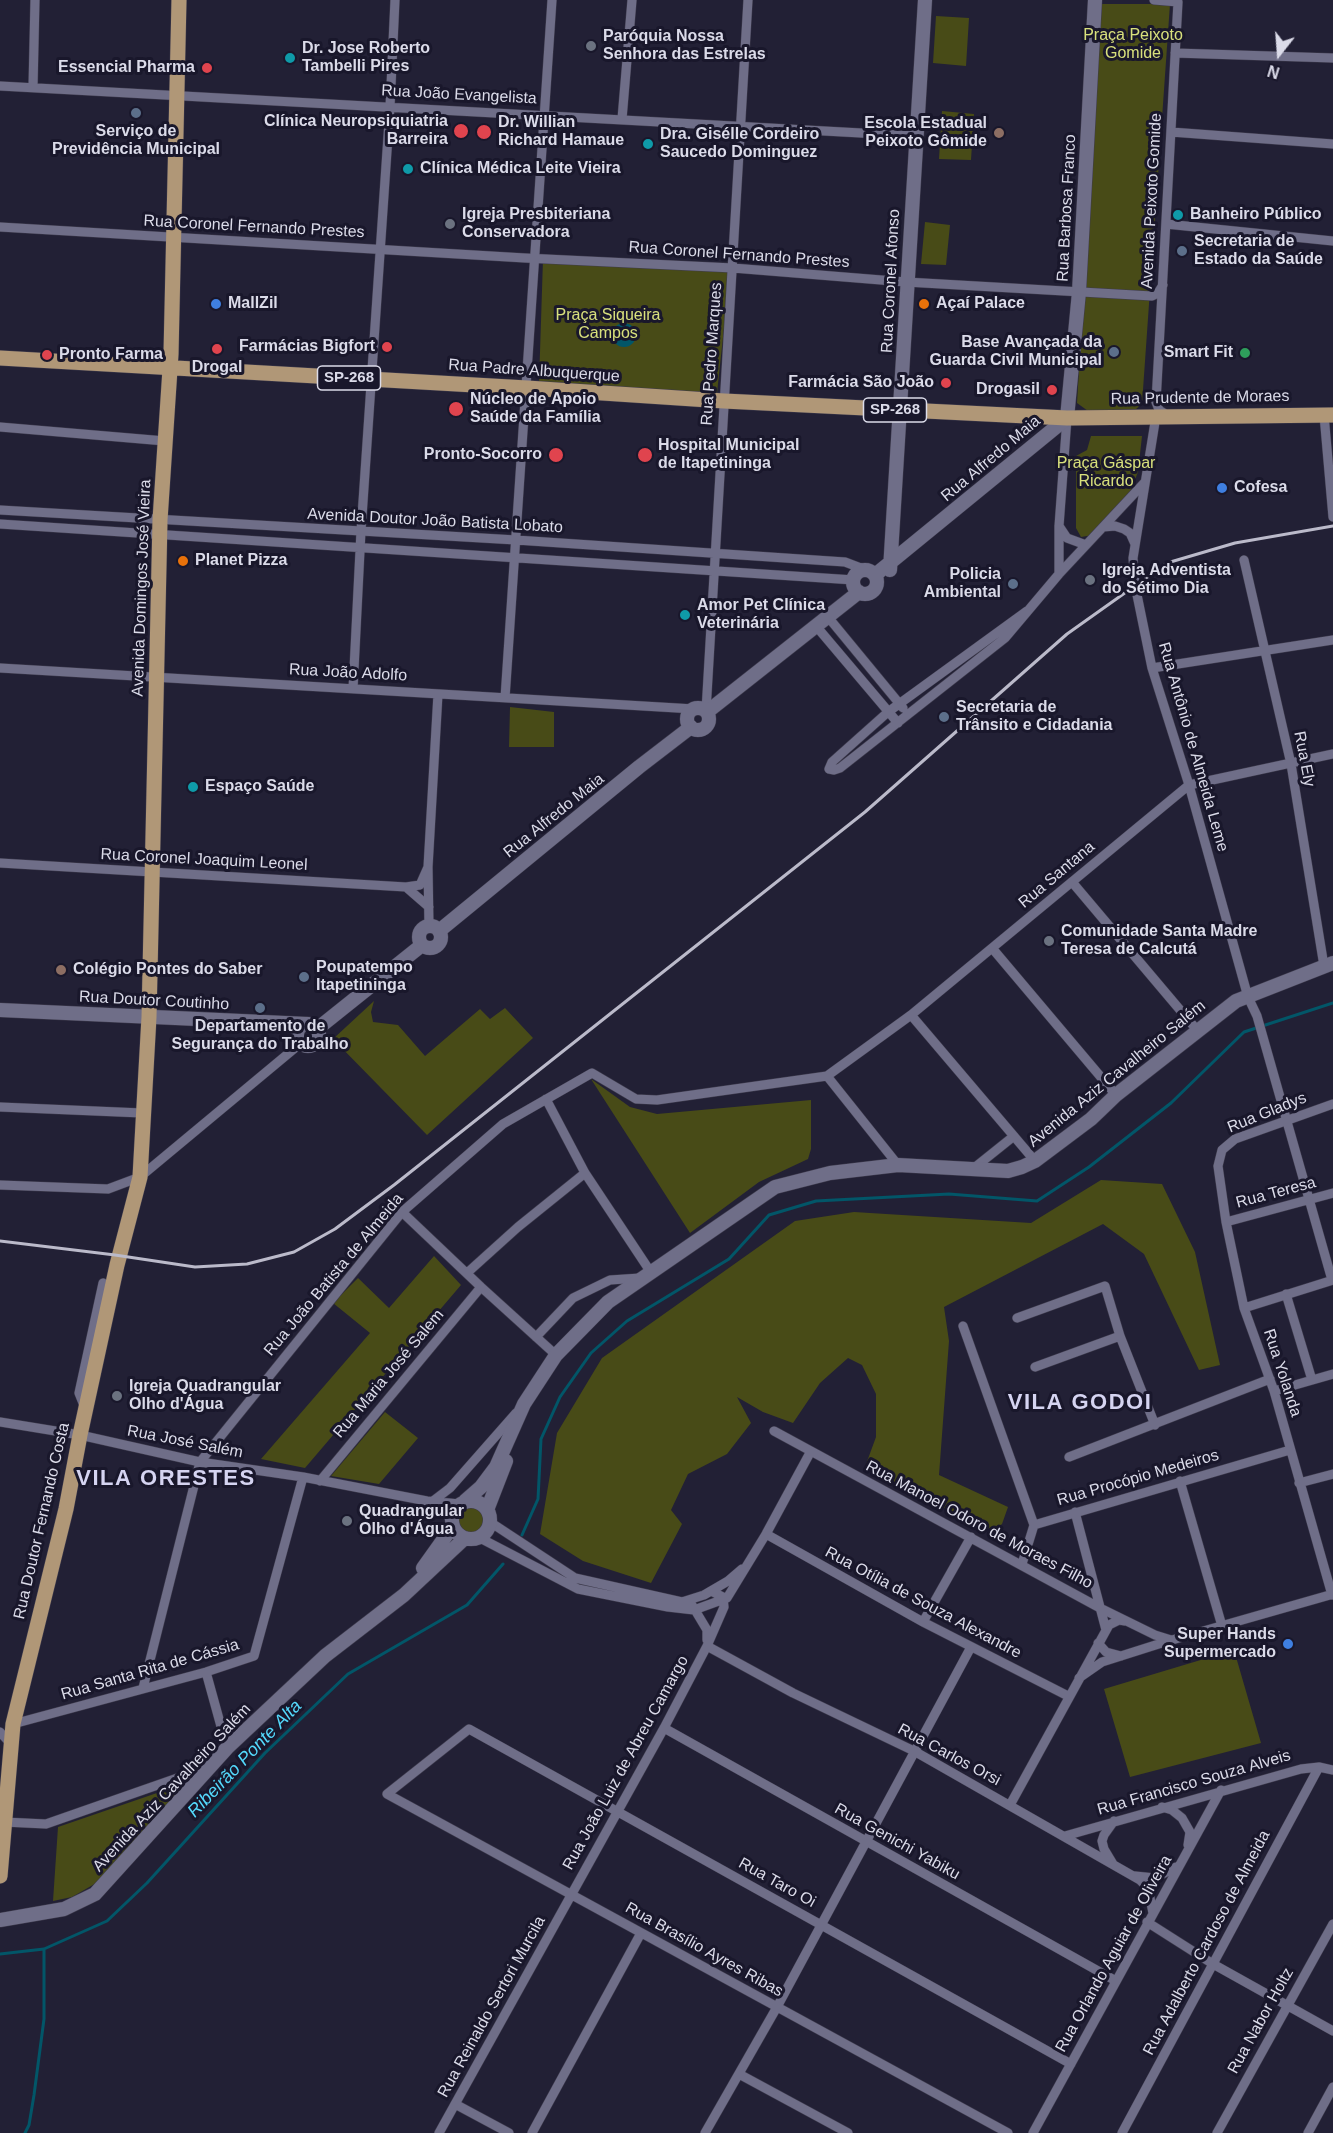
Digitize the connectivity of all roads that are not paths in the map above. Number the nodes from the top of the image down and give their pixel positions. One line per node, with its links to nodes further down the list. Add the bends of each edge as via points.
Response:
1 (35, 0): 13 (street)
2 (179, 0): 14 (main road, Avenida Domingos José Vieira)
3 (395, 0): 15 (street)
4 (552, 0): 16 (street)
5 (632, 0): 17 (street)
6 (748, 0): 18 (street, Rua Pedro Marques)
7 (925, 0): 20 (main road, Rua Coronel Afonso)
8 (1095, 0): 31 (main road, Rua Barbosa Franco)
9 (1155, 0): 10 (street, Avenida Peixoto Gomide, via 1178,2)
10 (1175, 53): 11 (street); 19 (street, Avenida Peixoto Gomide)
11 (1333, 58)
12 (0, 86): 13 (street, Rua João Evangelista)
13 (33, 87): 14 (street, Rua João Evangelista)
14 (177, 95): 15 (street, Rua João Evangelista); 24 (main road, Avenida Domingos José Vieira)
15 (390, 106): 16 (street, Rua João Evangelista); 26 (street)
16 (544, 115): 17 (street, Rua João Evangelista); 27 (street)
17 (622, 119): 18 (street, Rua João Evangelista)
18 (741, 125): 20 (street, Rua João Evangelista); 28 (street, Rua Pedro Marques)
19 (1171, 132): 21 (street); 22 (street, Avenida Peixoto Gomide)
20 (916, 136): 29 (main road, Rua Coronel Afonso)
21 (1333, 144)
22 (1166, 224): 25 (street); 30 (street, Avenida Peixoto Gomide)
23 (0, 227): 24 (street, Rua Coronel Fernando Prestes)
24 (174, 238): 26 (street, Rua Coronel Fernando Prestes); 35 (main road, Avenida Domingos José Vieira)
25 (1333, 241)
26 (379, 249): 27 (street, Rua Coronel Fernando Prestes); 36 (street)
27 (535, 259): 28 (street, Rua Coronel Fernando Prestes); 37 (street)
28 (733, 268): 29 (street, Rua Coronel Fernando Prestes); 38 (street, Rua Pedro Marques)
29 (906, 282): 31 (street, Rua Coronel Fernando Prestes); 39 (main road, Rua Coronel Afonso)
30 (1163, 285): 32 (street); 33 (street, Avenida Peixoto Gomide)
31 (1079, 292): 32 (street, Rua Coronel Fernando Prestes); 42 (main road, Rua Barbosa Franco)
32 (1152, 296): 33 (street, via 1158,300)
33 (1161, 313): 40 (street, Avenida Peixoto Gomide)
34 (0, 358): 35 (main road, Rua Padre Albuquerque / SP-268)
35 (170, 368): 36 (main road, Rua Padre Albuquerque / SP-268); 44 (main road, Avenida Domingos José Vieira)
36 (370, 379): 37 (main road, Rua Padre Albuquerque / SP-268); 52 (street)
37 (534, 388): 38 (main road, Rua Padre Albuquerque / SP-268); 53 (street)
38 (724, 401): 39 (main road, Rua Padre Albuquerque / SP-268); 57 (street, Rua Pedro Marques)
39 (901, 410): 42 (main road, Rua Padre Albuquerque / SP-268); 60 (main road, Rua Coronel Afonso)
40 (1156, 412): 41 (main road, Rua Prudente de Moraes / SP-268); 42 (main road, Rua Prudente de Moraes / SP-268); 45 (street, Avenida Peixoto Gomide)
41 (1329, 415): 47 (street)
42 (1067, 418): 49 (street); 60 (main road, Rua Alfredo Maia)
43 (0, 426): 44 (street)
44 (165, 441): 50 (main road, Avenida Domingos José Vieira)
45 (1146, 481): 51 (street); 54 (street, Rua Antônio de Almeida Leme)
46 (0, 510): 50 (street, Avenida Doutor João Batista Lobato)
47 (1333, 517)
48 (0, 524): 50 (street, Avenida Doutor João Batista Lobato)
49 (1059, 526): 55 (street, via 1068,538); 62 (street)
50 (160, 527): 52 (street, Avenida Doutor João Batista Lobato); 56 (street, Avenida Doutor João Batista Lobato); 72 (main road, Avenida Domingos José Vieira)
51 (1103, 527): 54 (street, via 1124,529); 55 (street)
52 (361, 531): 53 (street, Avenida Doutor João Batista Lobato); 56 (street)
53 (516, 540): 57 (street, Avenida Doutor João Batista Lobato); 58 (street)
54 (1135, 544): 71 (street, Rua Antônio de Almeida Leme, via 1132,566)
55 (1086, 545): 62 (street)
56 (360, 548): 58 (street, Avenida Doutor João Batista Lobato); 73 (street)
57 (715, 553): 61 (street, Rua Pedro Marques); 63 (street, Avenida Doutor João Batista Lobato, via 845,562)
58 (515, 558): 61 (street, Avenida Doutor João Batista Lobato); 75 (street)
59 (1244, 560): 69 (street, Rua Ely)
60 (890, 570): 63 (main road, Rua Alfredo Maia)
61 (714, 571): 64 (street, Avenida Doutor João Batista Lobato); 77 (street, Rua Pedro Marques)
62 (1059, 574): 65 (street)
63 (872, 577): 64 (main road, via 858,572); 64 (main road, via 867,593)
64 (857, 586): 66 (main road)
65 (1027, 611): 76 (street); 79 (street, via 1005,638)
66 (828, 617): 67 (main road); 76 (street)
67 (816, 626): 77 (main road); 78 (street)
68 (1333, 640): 69 (street)
69 (1264, 651): 71 (street); 82 (street, Rua Ely)
70 (0, 668): 72 (street, Rua João Adolfo)
71 (1152, 668): 83 (street, Rua Antônio de Almeida Leme)
72 (157, 677): 73 (street, Rua João Adolfo); 86 (main road, Avenida Domingos José Vieira)
73 (353, 689): 74 (street, Rua João Adolfo)
74 (438, 694): 75 (street, Rua João Adolfo); 85 (street)
75 (505, 698): 77 (street, Rua João Adolfo)
76 (899, 703): 78 (street); 79 (street)
77 (702, 710): 90 (main road, Rua Alfredo Maia, via 688,715 691,727)
78 (888, 712): 80 (street); 80 (street, via 831,762 829,769 840,768)
79 (908, 714): 80 (street)
80 (898, 723)
81 (1333, 754): 82 (street, Rua Santana)
82 (1291, 764): 83 (street, Rua Santana); 92 (street, Rua Ely)
83 (1189, 785): 87 (street, Rua Santana); 93 (street, Rua Antônio de Almeida Leme)
84 (0, 863): 86 (street, Rua Coronel Joaquim Leonel)
85 (428, 867): 88 (street, via 420,885); 89 (street)
86 (152, 872): 88 (street, Rua Coronel Joaquim Leonel); 96 (main road, Avenida Domingos José Vieira)
87 (1072, 882): 91 (street, Rua Santana); 98 (street)
88 (406, 887): 89 (street)
89 (429, 907): 90 (street)
90 (434, 929): 97 (main road, Rua Alfredo Maia, via 441,937 438,945 422,945)
91 (992, 948): 95 (street, Rua Santana); 101 (street)
92 (1328, 964): 93 (main road, Avenida Aziz Cavalheiro Salém)
93 (1248, 997): 98 (main road, Avenida Aziz Cavalheiro Salém, via 1236,1001); 106 (street, Rua Antônio de Almeida Leme)
94 (0, 1010): 96 (main road, Rua Doutor Coutinho)
95 (911, 1015): 100 (street, Rua Santana); 107 (street)
96 (149, 1017): 97 (main road, Rua Doutor Coutinho); 105 (main road, Avenida Domingos José Vieira)
97 (312, 1027): 99 (main road, via 319,1035 316,1043)
98 (1197, 1030): 101 (main road, Avenida Aziz Cavalheiro Salém)
99 (301, 1044): 113 (street)
100 (827, 1076): 102 (street, Rua João Batista de Almeida, via 657,1100 636,1098 592,1073); 110 (street)
101 (1116, 1095): 109 (main road, Avenida Aziz Cavalheiro Salém)
102 (546, 1099): 112 (street); 117 (street, Rua João Batista de Almeida, via 503,1124)
103 (1333, 1104): 106 (street, Rua Gladys)
104 (0, 1107): 105 (street)
105 (142, 1113): 113 (main road, Avenida Domingos José Vieira)
106 (1287, 1120): 108 (street, Rua Gladys, via 1235,1139 1222,1150); 116 (street)
107 (1014, 1136): 109 (street); 111 (street)
108 (1220, 1158): 118 (street, Rua Yolanda)
109 (1035, 1161): 111 (main road, Avenida Aziz Cavalheiro Salém, via 1008,1171)
110 (898, 1166): 111 (main road, Avenida Aziz Cavalheiro Salém); 120 (main road, Avenida Aziz Cavalheiro Salém, via 830,1173 775,1187)
111 (974, 1168)
112 (585, 1173): 119 (street); 120 (street)
113 (140, 1177): 114 (street, via 108,1189); 137 (main road, Rua Doutor Fernando Costa)
114 (0, 1185)
115 (1333, 1193): 116 (street, Rua Teresa)
116 (1310, 1200): 118 (street, Rua Teresa); 121 (street)
117 (402, 1212): 119 (street); 145 (street, Rua João Batista de Almeida)
118 (1226, 1222): 125 (street, Rua Yolanda)
119 (467, 1273): 123 (street)
120 (645, 1275): 129 (street, via 610,1280 573,1298); 130 (main road, Avenida Aziz Cavalheiro Salém, via 608,1302)
121 (1333, 1280): 124 (street)
122 (103, 1283): 137 (street, via 80,1381 80,1399)
123 (481, 1287): 129 (street); 148 (street, Rua Maria José Salem)
124 (1286, 1294): 125 (street); 134 (street)
125 (1244, 1308): 133 (street, Rua Yolanda)
126 (1017, 1318): 128 (street, via 1105,1286)
127 (963, 1326): 156 (street)
128 (1120, 1336): 131 (street); 139 (street)
129 (536, 1337): 130 (street)
130 (556, 1355): 136 (main road, Avenida Aziz Cavalheiro Salém)
131 (1035, 1367)
132 (1333, 1374): 134 (street)
133 (1270, 1379): 135 (street, Rua Yolanda); 139 (street)
134 (1312, 1380): 135 (street)
135 (1274, 1391): 142 (street, Rua Yolanda)
136 (526, 1401): 151 (street, via 450,1488); 152 (main road, Avenida Aziz Cavalheiro Salém, via 496,1467); 154 (main road, Avenida Aziz Cavalheiro Salém)
137 (86, 1408): 141 (main road, Rua Doutor Fernando Costa)
138 (0, 1422): 141 (street, Rua José Salém)
139 (1155, 1425): 144 (street)
140 (774, 1431): 143 (street, Rua Manoel Odoro de Moraes Filho)
141 (80, 1435): 145 (street, Rua José Salém); 183 (main road, Rua Doutor Fernando Costa)
142 (1290, 1450): 149 (street, Rua Procópio Medeiros); 150 (street, Rua Yolanda)
143 (811, 1451): 157 (street, Rua João Luiz de Abreu Camargo); 158 (street, Rua Manoel Odoro de Moraes Filho)
144 (1069, 1457)
145 (200, 1462): 147 (street, Rua José Salém); 181 (street, Rua João Batista de Almeida)
146 (1333, 1474): 150 (street)
147 (303, 1478): 148 (street, Rua José Salém); 179 (street, Rua Santa Rita de Cássia, via 255,1656)
148 (320, 1481): 151 (street, Rua José Salém)
149 (1180, 1481): 153 (street, Rua Procópio Medeiros); 170 (street)
150 (1299, 1483): 162 (street, Rua Yolanda)
151 (430, 1502): 152 (street, Rua José Salém); 155 (street)
152 (463, 1503): 154 (main road, via 477,1502); 155 (main road, via 456,1508)
153 (1076, 1512): 156 (street, Rua Procópio Medeiros); 166 (street)
154 (489, 1516): 159 (main road, via 484,1534); 164 (street, via 575,1578 682,1602)
155 (453, 1523): 159 (main road, via 456,1531); 163 (main road, Avenida Aziz Cavalheiro Salém)
156 (1034, 1525): 161 (street)
157 (766, 1534): 160 (street, Rua João Luiz de Abreu Camargo); 168 (street, Rua Otília de Souza Alexandre)
158 (971, 1537): 161 (street, Rua Manoel Odoro de Moraes Filho); 168 (street)
159 (472, 1538): 163 (main road, Avenida Aziz Cavalheiro Salém); 167 (street, via 578,1589)
160 (748, 1564): 164 (street, Rua João Luiz de Abreu Camargo); 165 (street, Rua João Luiz de Abreu Camargo)
161 (1022, 1564): 166 (street, Rua Manoel Odoro de Moraes Filho)
162 (1333, 1594): 170 (street)
163 (404, 1595): 187 (main road, Avenida Aziz Cavalheiro Salém, via 325,1656)
164 (703, 1595): 165 (street, via 720,1594); 167 (street, via 692,1607)
165 (724, 1599): 167 (street); 175 (street, Rua João Luiz de Abreu Camargo)
166 (1100, 1608): 169 (street, Rua Manoel Odoro de Moraes Filho); 171 (street)
167 (694, 1610): 175 (street, Rua João Luiz de Abreu Camargo, via 708,1630)
168 (923, 1622): 177 (street, Rua Otília de Souza Alexandre)
169 (1128, 1622): 171 (street, via 1113,1621); 172 (street, Rua Manoel Odoro de Moraes Filho)
170 (1222, 1626): 173 (street)
171 (1106, 1630): 174 (street)
172 (1150, 1633): 173 (street, Rua Manoel Odoro de Moraes Filho); 176 (street)
173 (1167, 1641): 176 (street)
174 (1098, 1643): 178 (street, via 1106,1652); 180 (street)
175 (707, 1646): 184 (street, Rua João Luiz de Abreu Camargo); 188 (street, Rua Carlos Orsi, via 793,1693)
176 (1152, 1646): 178 (street)
177 (971, 1647): 182 (street, Rua Otília de Souza Alexandre); 188 (street)
178 (1121, 1656): 180 (street, via 1102,1662)
179 (206, 1672): 181 (street, Rua Santa Rita de Cássia); 187 (street)
180 (1079, 1678): 182 (street)
181 (143, 1689): 183 (street, Rua Santa Rita de Cássia)
182 (1068, 1696): 194 (street)
183 (14, 1724): 186 (main road, Rua Doutor Fernando Costa)
184 (664, 1728): 196 (street, Rua João Luiz de Abreu Camargo); 200 (street, Rua Genichi Yabiku)
185 (0, 1732): 186 (street)
186 (11, 1744): 198 (main road, Rua Doutor Fernando Costa)
187 (227, 1748): 189 (main road, Avenida Aziz Cavalheiro Salém)
188 (914, 1751): 194 (street, Rua Carlos Orsi); 200 (street)
189 (211, 1766): 198 (street, via 46,1824); 208 (main road, Avenida Aziz Cavalheiro Salém, via 95,1894 64,1909)
190 (1319, 1767): 191 (street, Rua Francisco Souza Alveis); 192 (street, Rua Francisco Souza Alveis); 213 (street, Rua Adalberto Cardoso de Almeida)
191 (1333, 1770)
192 (1221, 1790): 195 (street, Rua Francisco Souza Alveis); 201 (street, Rua Orlando Aguiar de Oliveira)
193 (387, 1794): 196 (street, Rua Taro Oi, via 469,1729); 206 (street, Rua Brasílio Ayres Ribas)
194 (1010, 1805): 199 (street, Rua Carlos Orsi)
195 (1162, 1807): 197 (street, Rua Francisco Souza Alveis); 201 (street, via 1173,1810 1188,1826)
196 (618, 1811): 206 (street, Rua João Luiz de Abreu Camargo); 211 (street, Rua Taro Oi)
197 (1114, 1821): 199 (street, Rua Francisco Souza Alveis); 203 (street, via 1102,1841)
198 (4, 1822): 204 (main road, Rua Doutor Fernando Costa)
199 (1065, 1836): 203 (street, Rua Carlos Orsi)
200 (866, 1842): 211 (street); 214 (street, Rua Genichi Yabiku)
201 (1188, 1850): 202 (street, Rua Orlando Aguiar de Oliveira)
202 (1180, 1864): 205 (street, via 1155,1878); 207 (street, Rua Orlando Aguiar de Oliveira)
203 (1115, 1866): 205 (street, Rua Carlos Orsi)
204 (0, 1876)
205 (1133, 1876): 207 (street, Rua Carlos Orsi, via 1148,1888)
206 (571, 1895): 212 (street, Rua Brasílio Ayres Ribas); 221 (street, Rua Reinaldo Sertori Murcila)
207 (1153, 1913): 209 (street, Rua Orlando Aguiar de Oliveira)
208 (0, 1920)
209 (1148, 1922): 213 (street); 214 (street, Rua Orlando Aguiar de Oliveira)
210 (1333, 1923): 215 (street, Rua Nabor Holtz)
211 (822, 1925): 216 (street); 218 (street, Rua Taro Oi)
212 (641, 1933): 216 (street, Rua Brasílio Ayres Ribas); 224 (street)
213 (1213, 1964): 215 (street); 229 (street, Rua Adalberto Cardoso de Almeida)
214 (1116, 1981): 218 (street, Rua Orlando Aguiar de Oliveira)
215 (1287, 2005): 217 (street); 230 (street, Rua Nabor Holtz)
216 (777, 2007): 219 (street); 227 (street, Rua Brasílio Ayres Ribas)
217 (1333, 2031)
218 (1071, 2064): 228 (street, Rua Orlando Aguiar de Oliveira)
219 (739, 2074): 225 (street); 226 (street)
220 (1333, 2087): 231 (street)
221 (455, 2104): 222 (street, Rua Reinaldo Sertori Murcila); 223 (street)
222 (439, 2133)
223 (509, 2133)
224 (532, 2133)
225 (705, 2133)
226 (848, 2133)
227 (1008, 2133)
228 (1033, 2133)
229 (1122, 2133)
230 (1217, 2133)
231 (1308, 2133)

